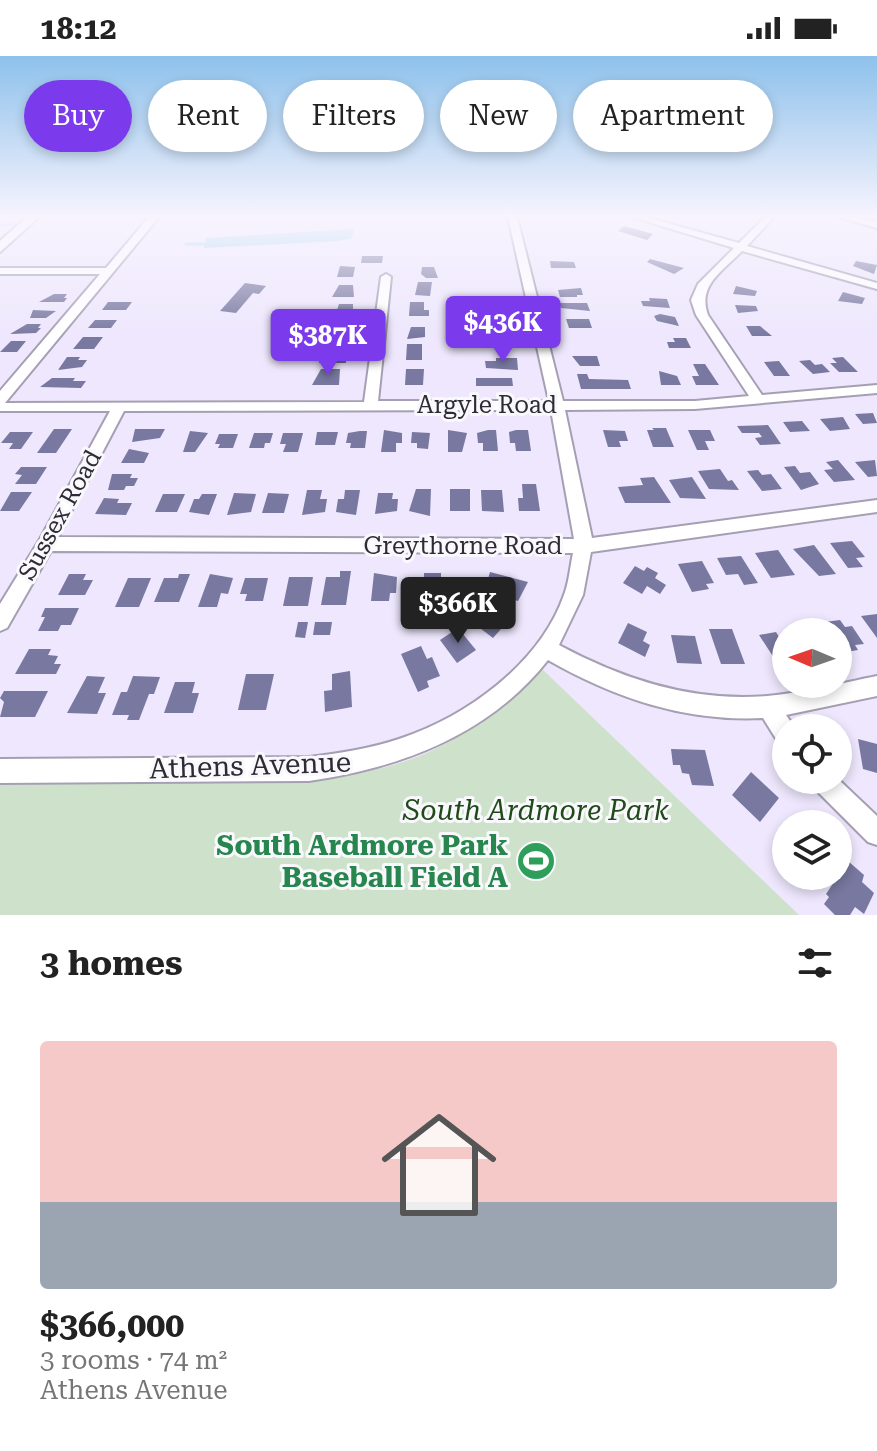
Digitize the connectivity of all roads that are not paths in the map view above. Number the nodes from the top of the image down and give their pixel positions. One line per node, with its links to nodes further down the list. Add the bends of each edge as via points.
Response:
1 (119, 257): 6 (street)
2 (522, 257): 13 (street, Athens Avenue)
3 (727, 257): 11 (street, via 697,300)
4 (776, 257): 8 (street)
5 (0, 271): 6 (street)
6 (107, 271): 10 (street)
7 (386, 277): 12 (street)
8 (877, 286)
9 (877, 389): 11 (street, Argyle Road)
10 (0, 400)
11 (759, 401): 13 (street, Argyle Road)
12 (371, 405): 13 (street, Argyle Road); 15 (street, Argyle Road)
13 (558, 405): 18 (street, Athens Avenue)
14 (0, 407): 15 (street, Argyle Road)
15 (119, 408): 17 (street, Sussex Road)
16 (877, 506): 18 (street, Greythorne Road)
17 (46, 544): 18 (street, Greythorne Road); 19 (street, Sussex Road)
18 (583, 546): 20 (street, Athens Avenue, via 574,599)
19 (0, 622)
20 (545, 648): 22 (street, via 622,688 671,702); 24 (street, Athens Avenue, via 508,688 458,725 396,753 355,763 309,769)
21 (877, 686): 22 (street)
22 (768, 707): 23 (street)
23 (773, 714)
24 (0, 771)
25 (837, 794): 26 (street)
26 (877, 833)

